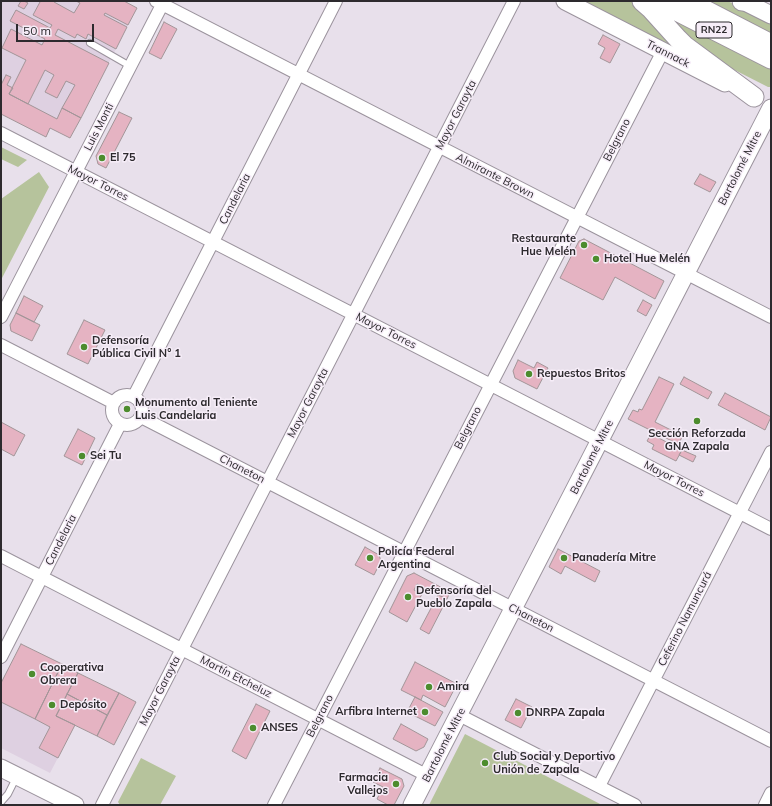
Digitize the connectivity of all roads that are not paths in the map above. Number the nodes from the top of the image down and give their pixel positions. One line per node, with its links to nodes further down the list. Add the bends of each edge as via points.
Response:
1 (336, 1): 15 (street, Candelaria)
2 (514, 1): 19 (street, Mayor Garayta)
3 (565, 1): 12 (main road, Trannack)
4 (642, 1): 16 (main road, via 685,46)
5 (657, 1): 13 (main road, RN22)
6 (688, 1): 11 (main road, RN22)
7 (743, 1): 9 (main road)
8 (160, 2): 14 (street, Luis Monti); 15 (street, Almirante Brown)
9 (771, 15)
10 (90, 43): 14 (lane)
11 (771, 44)
12 (663, 51): 16 (main road, Trannack); 21 (street, Belgrano)
13 (771, 59)
14 (130, 66): 20 (street, Luis Monti)
15 (298, 74): 19 (street, Almirante Brown); 22 (street, Candelaria)
16 (754, 97): 17 (main road, Trannack)
17 (771, 107): 23 (main road, Bartolomé Mitre)
18 (1, 133): 20 (street, Mayor Torres)
19 (439, 147): 21 (street, Almirante Brown); 24 (street, Mayor Garayta)
20 (76, 171): 22 (street, Mayor Torres); 25 (street, Luis Monti)
21 (577, 217): 23 (street, Almirante Brown); 28 (street, Belgrano)
22 (213, 242): 24 (street, Mayor Torres); 29 (street, Candelaria)
23 (686, 273): 26 (street, Almirante Brown); 33 (main road, Bartolomé Mitre)
24 (353, 314): 28 (street, Mayor Torres); 35 (street, Mayor Garayta)
25 (1, 317)
26 (771, 317)
27 (1, 345): 30 (street)
28 (490, 385): 33 (street, Mayor Torres); 38 (street, Belgrano)
29 (134, 396): 30 (street, via 120,396); 31 (street, via 141,403)
30 (114, 403): 32 (street, via 112,412)
31 (141, 417): 32 (street, via 130,425); 35 (street, Chaneton)
32 (120, 424): 40 (street, Candelaria)
33 (600, 441): 36 (street, Mayor Torres); 41 (main road, Bartolomé Mitre)
34 (771, 452): 36 (street, Ceferino Namuncurá)
35 (267, 482): 38 (street, Chaneton); 42 (street, Mayor Garayta)
36 (740, 513): 37 (street, Mayor Torres); 44 (street, Ceferino Namuncurá)
37 (771, 529)
38 (404, 552): 41 (street, Chaneton); 46 (street, Belgrano)
39 (1, 556): 40 (street, Martín Etcheluz)
40 (42, 577): 42 (street, Martín Etcheluz); 43 (street, Candelaria)
41 (513, 609): 44 (street, Chaneton); 45 (main road, Bartolomé Mitre)
42 (182, 649): 46 (street, Martín Etcheluz); 55 (street, Mayor Garayta)
43 (1, 657)
44 (654, 681): 47 (street, Chaneton); 51 (street, Ceferino Namuncurá)
45 (459, 715): 50 (main road, Bartolomé Mitre); 51 (street)
46 (318, 719): 50 (street, Martín Etcheluz); 56 (street, Belgrano)
47 (771, 741)
48 (1, 768): 49 (main road)
49 (17, 776): 53 (lane); 54 (main road)
50 (428, 776): 57 (main road, Bartolomé Mitre)
51 (599, 786): 58 (street)
52 (771, 793): 59 (street)
53 (1, 802)
54 (75, 805)
55 (102, 805)
56 (274, 805)
57 (412, 805)
58 (635, 805)
59 (765, 805)

